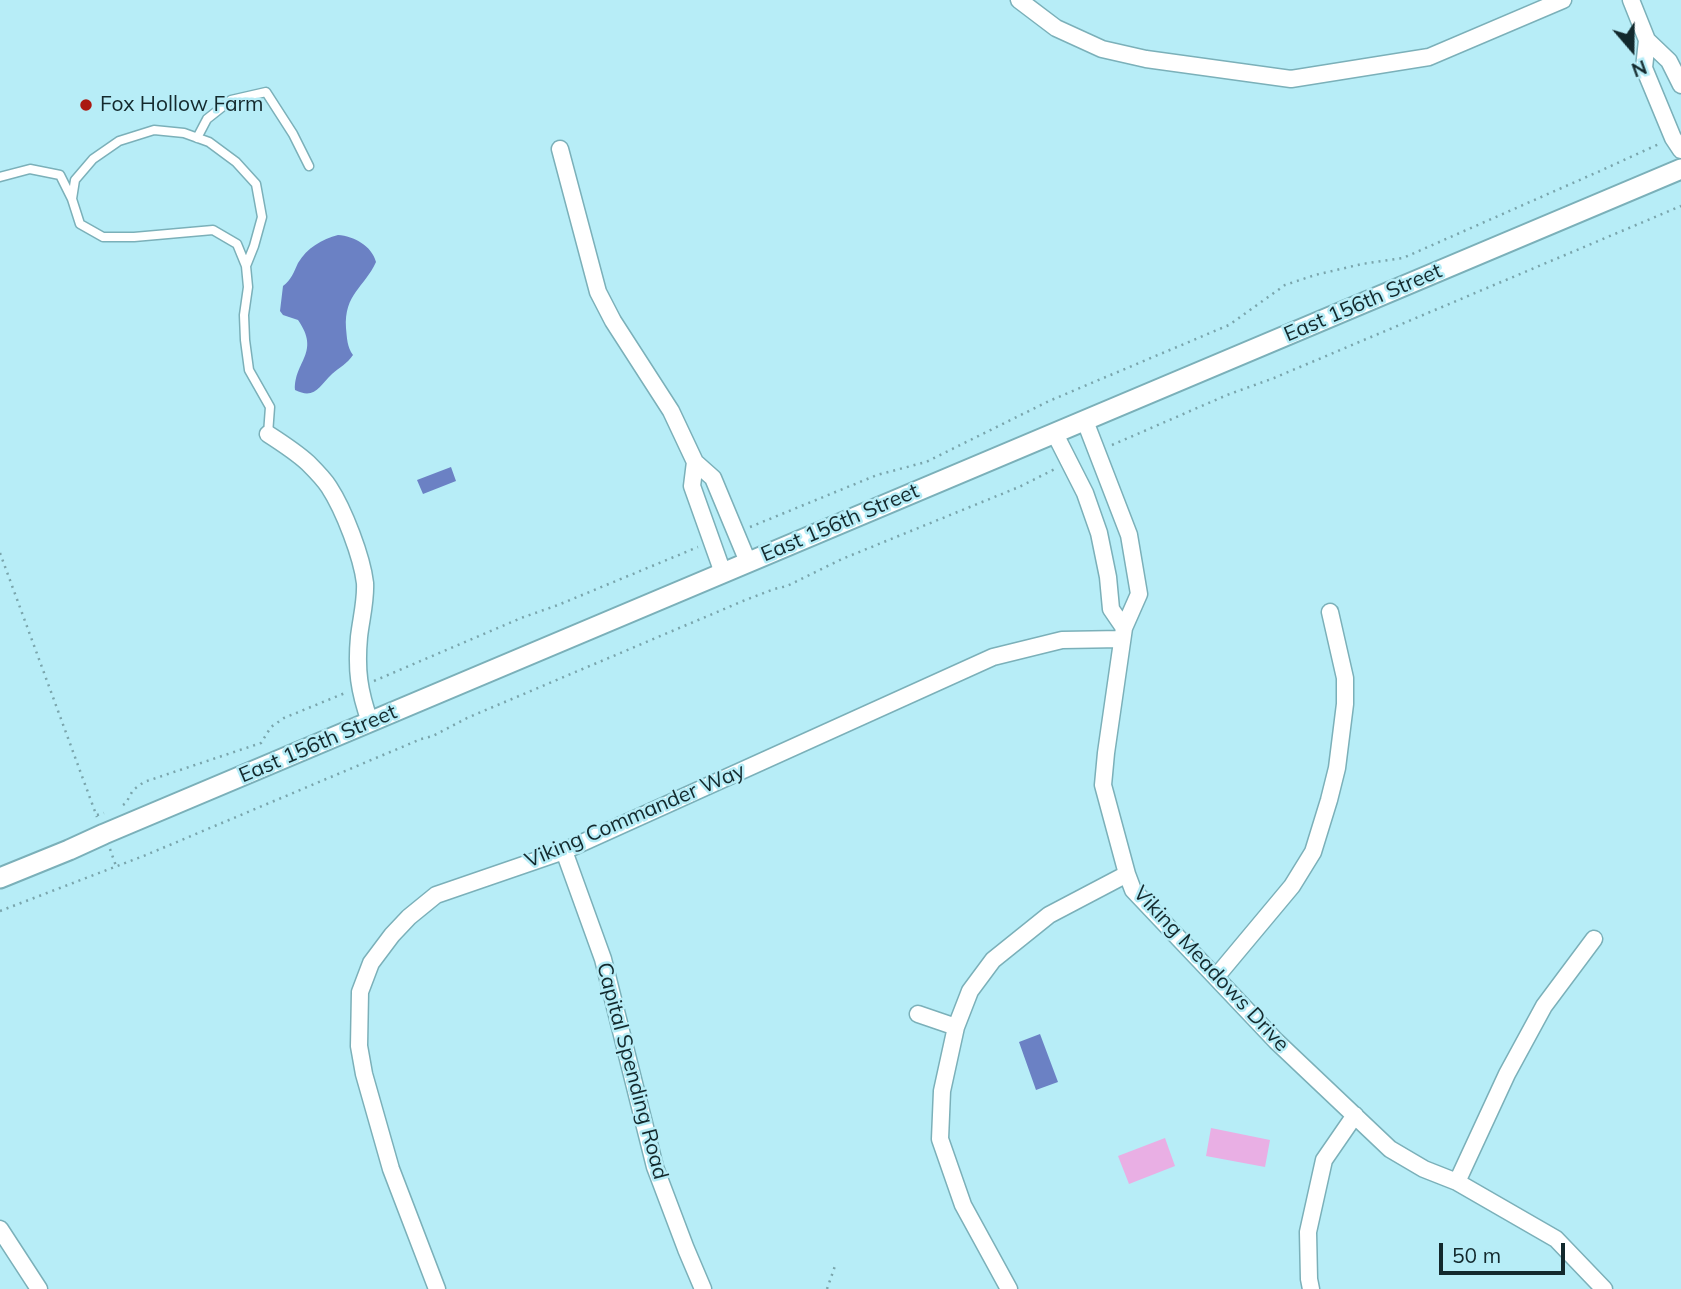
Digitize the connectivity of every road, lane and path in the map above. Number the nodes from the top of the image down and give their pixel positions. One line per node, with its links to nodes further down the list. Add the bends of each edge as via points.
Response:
1 (1019, 0): 2 (street, via 1056,28 1102,49 1291,79 1429,57)
2 (1563, 0)
3 (1631, 0): 4 (street)
4 (1647, 40): 5 (street, via 1669,61); 7 (street, via 1644,68)
5 (1681, 85)
6 (197, 138): 9 (lane, via 207,120 231,100 266,92); 12 (lane, via 154,130 119,141 93,159 75,180); 14 (lane, via 236,162 256,184 262,217)
7 (1677, 144): 21 (path, via 1600,172 1403,258 1285,285 1229,325 1049,401 926,462 877,475)
8 (560, 149): 19 (street, via 598,292 671,411)
9 (309, 166)
10 (1681, 169): 15 (street, East 156th Street)
11 (0, 177): 12 (lane, via 30,169 60,175)
12 (72, 199): 14 (lane, via 80,224 103,237 214,230 237,244)
13 (1681, 206): 18 (path)
14 (246, 266): 16 (lane, via 244,340 249,370 270,407)
15 (1085, 421): 17 (street, East 156th Street); 18 (street, Viking Meadows Drive)
16 (268, 434): 28 (street, via 308,463 329,487 354,543 365,583 357,659)
17 (1055, 434): 20 (street); 24 (street, East 156th Street)
18 (1096, 450): 27 (street, Viking Meadows Drive, via 1129,535 1139,594)
19 (695, 462): 21 (street, via 713,478); 22 (street, via 692,486)
20 (1070, 462): 27 (street, via 1099,533 1111,608); 35 (path, via 787,586)
21 (735, 533): 24 (street)
22 (711, 541): 25 (street); 28 (path)
23 (0, 553): 32 (path)
24 (748, 562): 25 (street, East 156th Street)
25 (723, 573): 29 (street, East 156th Street)
26 (1330, 611): 40 (street, via 1345,678 1345,704 1334,779 1313,852 1292,886)
27 (1123, 633): 34 (street, Viking Commander Way, via 1062,640 993,657); 36 (street, Viking Meadows Drive, via 1103,785)
28 (360, 687): 29 (street); 30 (path, via 284,718 261,743 144,782)
29 (370, 722): 33 (street, East 156th Street)
30 (121, 807)
31 (109, 811): 32 (path)
32 (97, 815): 33 (path)
33 (104, 834): 35 (path); 37 (street, East 156th Street)
34 (564, 851): 48 (street, Viking Commander Way, via 436,895 409,917 370,963 360,992 359,1046 364,1074 391,1170); 49 (street, Capital Spending Road, via 603,959 655,1167)
35 (117, 866): 38 (path)
36 (1127, 874): 40 (street, Viking Meadows Drive, via 1133,890); 42 (street, via 1049,915 993,960 970,990)
37 (0, 878)
38 (0, 911)
39 (1594, 939): 44 (street, via 1544,1006)
40 (1216, 977): 43 (street, Viking Meadows Drive)
41 (918, 1014): 42 (street)
42 (956, 1027): 51 (street, via 942,1091 940,1139 963,1205)
43 (1355, 1115): 44 (street, Viking Meadows Drive, via 1390,1149); 52 (street, via 1324,1160 1308,1232)
44 (1457, 1182): 53 (street, Viking Meadows Drive, via 1556,1239)
45 (0, 1229): 47 (street)
46 (835, 1266): 50 (path)
47 (39, 1289)
48 (437, 1289)
49 (703, 1289)
50 (827, 1289)
51 (1009, 1289)
52 (1311, 1289)
53 (1604, 1289)

